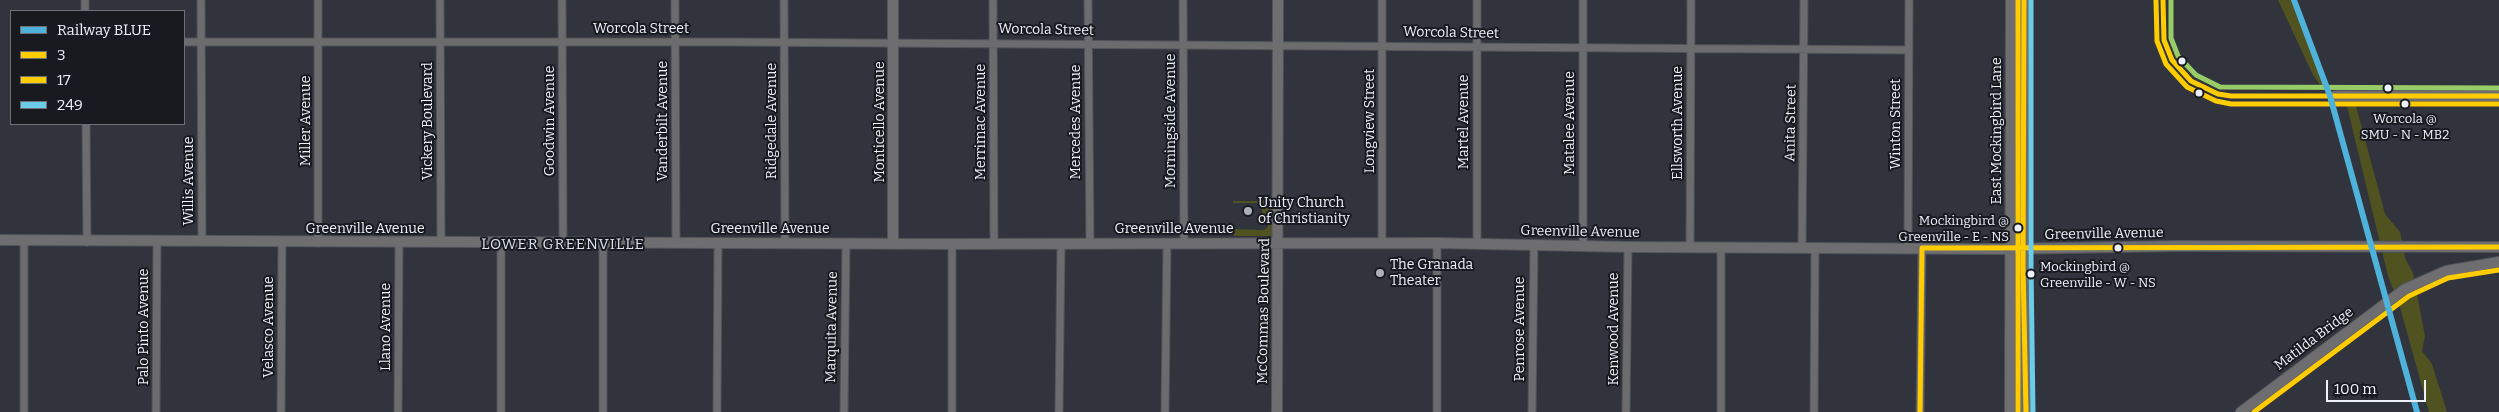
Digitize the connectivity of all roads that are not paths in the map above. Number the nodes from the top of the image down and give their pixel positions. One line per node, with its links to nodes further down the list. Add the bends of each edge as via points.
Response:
1 (201, 0): 21 (street, Willis Avenue)
2 (318, 0): 22 (street, Miller Avenue)
3 (440, 0): 23 (street, Vickery Boulevard)
4 (562, 0): 26 (street, Goodwin Avenue)
5 (675, 0): 24 (street, Vanderbilt Avenue)
6 (784, 0): 25 (street, Ridgedale Avenue)
7 (893, 0): 27 (main road, Monticello Avenue)
8 (993, 0): 28 (street, Merrimac Avenue)
9 (1088, 0): 29 (street, Mercedes Avenue)
10 (1183, 0): 30 (street, Morningside Avenue)
11 (1278, 0): 31 (main road, McCommas Boulevard)
12 (1382, 0): 32 (street, Longview Street)
13 (1477, 0): 33 (street, Martel Avenue)
14 (1584, 0): 34 (street, Matalee Avenue)
15 (1691, 0): 35 (street, Ellsworth Avenue)
16 (1804, 0): 36 (street, Anita Street)
17 (1909, 0): 37 (street, Winton Street)
18 (2024, 0): 19 (main road); 39 (main road, East Mockingbird Lane)
19 (2011, 1): 38 (main road, East Mockingbird Lane)
20 (185, 42): 21 (street, Worcola Street)
21 (201, 42): 22 (street, Worcola Street); 47 (street, Willis Avenue)
22 (318, 42): 23 (street, Worcola Street); 56 (street, Miller Avenue)
23 (440, 42): 26 (street, Worcola Street); 58 (street, Vickery Boulevard)
24 (675, 42): 25 (street, Worcola Street); 26 (street, Worcola Street); 51 (street, Vanderbilt Avenue)
25 (784, 42): 27 (street, Worcola Street); 53 (street, Ridgedale Avenue)
26 (562, 43): 49 (street, Goodwin Avenue)
27 (893, 43): 28 (street, Worcola Street); 61 (main road, Monticello Avenue)
28 (994, 44): 29 (street, Worcola Street); 68 (street, Merrimac Avenue)
29 (1088, 44): 30 (street, Worcola Street); 63 (street, Mercedes Avenue)
30 (1183, 45): 31 (street, Worcola Street); 54 (street, Morningside Avenue)
31 (1278, 46): 32 (street, Worcola Street); 55 (main road, McCommas Boulevard)
32 (1382, 46): 33 (street, Worcola Street); 65 (street, Longview Street)
33 (1477, 47): 34 (street, Worcola Street); 69 (street, Martel Avenue)
34 (1583, 48): 35 (street, Worcola Street); 71 (street, Matalee Avenue)
35 (1691, 48): 36 (street, Worcola Street); 73 (street, Ellsworth Avenue)
36 (1804, 49): 37 (street, Worcola Street); 75 (street, Anita Street)
37 (1908, 50): 77 (street, Winton Street)
38 (2011, 88): 39 (main road); 80 (main road, East Mockingbird Lane)
39 (2024, 88): 81 (main road, East Mockingbird Lane)
40 (2335, 96): 41 (main road)
41 (2499, 96)
42 (86, 125): 45 (street)
43 (0, 240): 44 (main road, Greenville Avenue)
44 (24, 240): 45 (main road, Greenville Avenue); 84 (street)
45 (87, 242): 46 (main road, Greenville Avenue)
46 (157, 242): 47 (main road, Greenville Avenue); 85 (street, Palo Pinto Avenue)
47 (202, 242): 48 (main road, Greenville Avenue)
48 (282, 242): 56 (main road, Greenville Avenue); 86 (street, Velasco Avenue)
49 (563, 242): 50 (main road, Greenville Avenue); 59 (main road, Greenville Avenue)
50 (603, 242): 51 (main road, Greenville Avenue); 89 (street)
51 (676, 242): 52 (main road, Greenville Avenue)
52 (718, 242): 53 (main road, Greenville Avenue); 90 (street)
53 (785, 242): 60 (main road, Greenville Avenue)
54 (1184, 242): 55 (main road, Greenville Avenue); 64 (main road, Greenville Avenue)
55 (1278, 242): 65 (main road, Greenville Avenue); 95 (main road, McCommas Boulevard)
56 (318, 243): 57 (main road, Greenville Avenue)
57 (399, 243): 58 (main road, Greenville Avenue); 87 (street, Llano Avenue)
58 (441, 243): 59 (main road, Greenville Avenue)
59 (501, 243): 88 (street)
60 (846, 243): 61 (main road, Greenville Avenue); 91 (street, Marquita Avenue)
61 (894, 243): 67 (main road, Greenville Avenue)
62 (1061, 243): 63 (main road, Greenville Avenue); 68 (main road, Greenville Avenue); 93 (street)
63 (1090, 243): 64 (main road, Greenville Avenue)
64 (1167, 243): 94 (street)
65 (1382, 243): 66 (main road, Greenville Avenue)
66 (1437, 243): 69 (main road, Greenville Avenue); 96 (street)
67 (952, 244): 68 (main road, Greenville Avenue); 92 (street)
68 (994, 244)
69 (1477, 244): 70 (main road, Greenville Avenue)
70 (1534, 245): 71 (main road, Greenville Avenue); 97 (street, Penrose Avenue)
71 (1583, 246): 72 (main road, Greenville Avenue)
72 (1628, 247): 73 (main road, Greenville Avenue); 98 (street, Kenwood Avenue)
73 (1690, 247): 74 (main road, Greenville Avenue)
74 (1721, 247): 75 (main road, Greenville Avenue); 99 (street)
75 (1802, 247): 76 (main road, Greenville Avenue)
76 (1815, 247): 77 (main road, Greenville Avenue); 100 (street)
77 (1908, 248): 78 (main road, Greenville Avenue)
78 (1922, 248): 80 (main road, Greenville Avenue); 101 (street)
79 (2499, 248): 81 (main road, Greenville Avenue)
80 (2010, 249): 81 (main road, Greenville Avenue); 102 (main road, East Mockingbird Lane)
81 (2023, 249): 103 (main road, East Mockingbird Lane)
82 (2499, 262): 83 (main road, Matilda Bridge, via 2468,266 2424,279 2404,289)
83 (2244, 409)
84 (24, 412)
85 (156, 412)
86 (281, 412)
87 (398, 412)
88 (501, 412)
89 (603, 412)
90 (717, 412)
91 (844, 412)
92 (952, 412)
93 (1059, 412)
94 (1166, 412)
95 (1277, 412)
96 (1437, 412)
97 (1532, 412)
98 (1626, 412)
99 (1721, 412)
100 (1814, 412)
101 (1920, 412)
102 (2010, 412)
103 (2026, 412)

